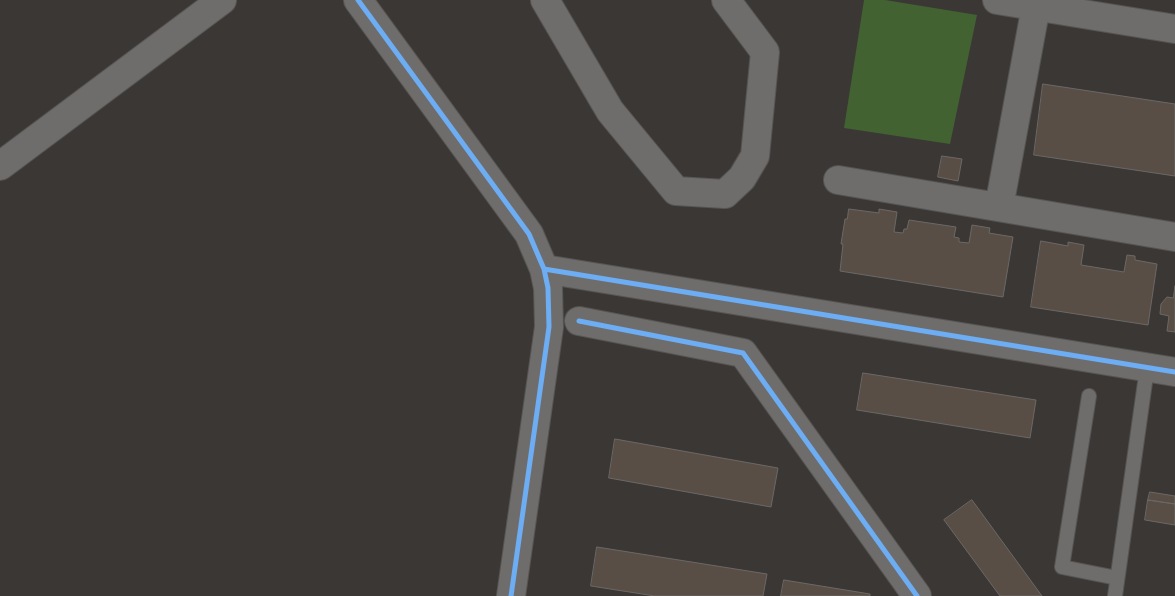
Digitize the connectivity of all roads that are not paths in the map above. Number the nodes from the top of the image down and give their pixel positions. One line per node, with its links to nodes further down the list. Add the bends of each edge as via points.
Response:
1 (222, 0): 9 (street)
2 (358, 0): 13 (street, via 529,234)
3 (545, 0): 4 (street, via 610,111 676,190 725,194 742,178 755,156 764,52)
4 (726, 0)
5 (997, 0): 6 (street)
6 (1036, 6): 7 (street); 11 (street)
7 (1082, 7): 8 (street)
8 (1175, 29)
9 (0, 166)
10 (838, 180): 11 (street)
11 (999, 207): 12 (street)
12 (1175, 237)
13 (544, 269): 15 (street); 19 (street, via 549,306 547,349)
14 (579, 321): 20 (street, via 743,353)
15 (1147, 368): 16 (street); 18 (lane)
16 (1175, 372)
17 (1088, 396): 18 (lane, via 1062,567)
18 (1117, 578): 21 (lane)
19 (511, 596)
20 (917, 596)
21 (1114, 596)

